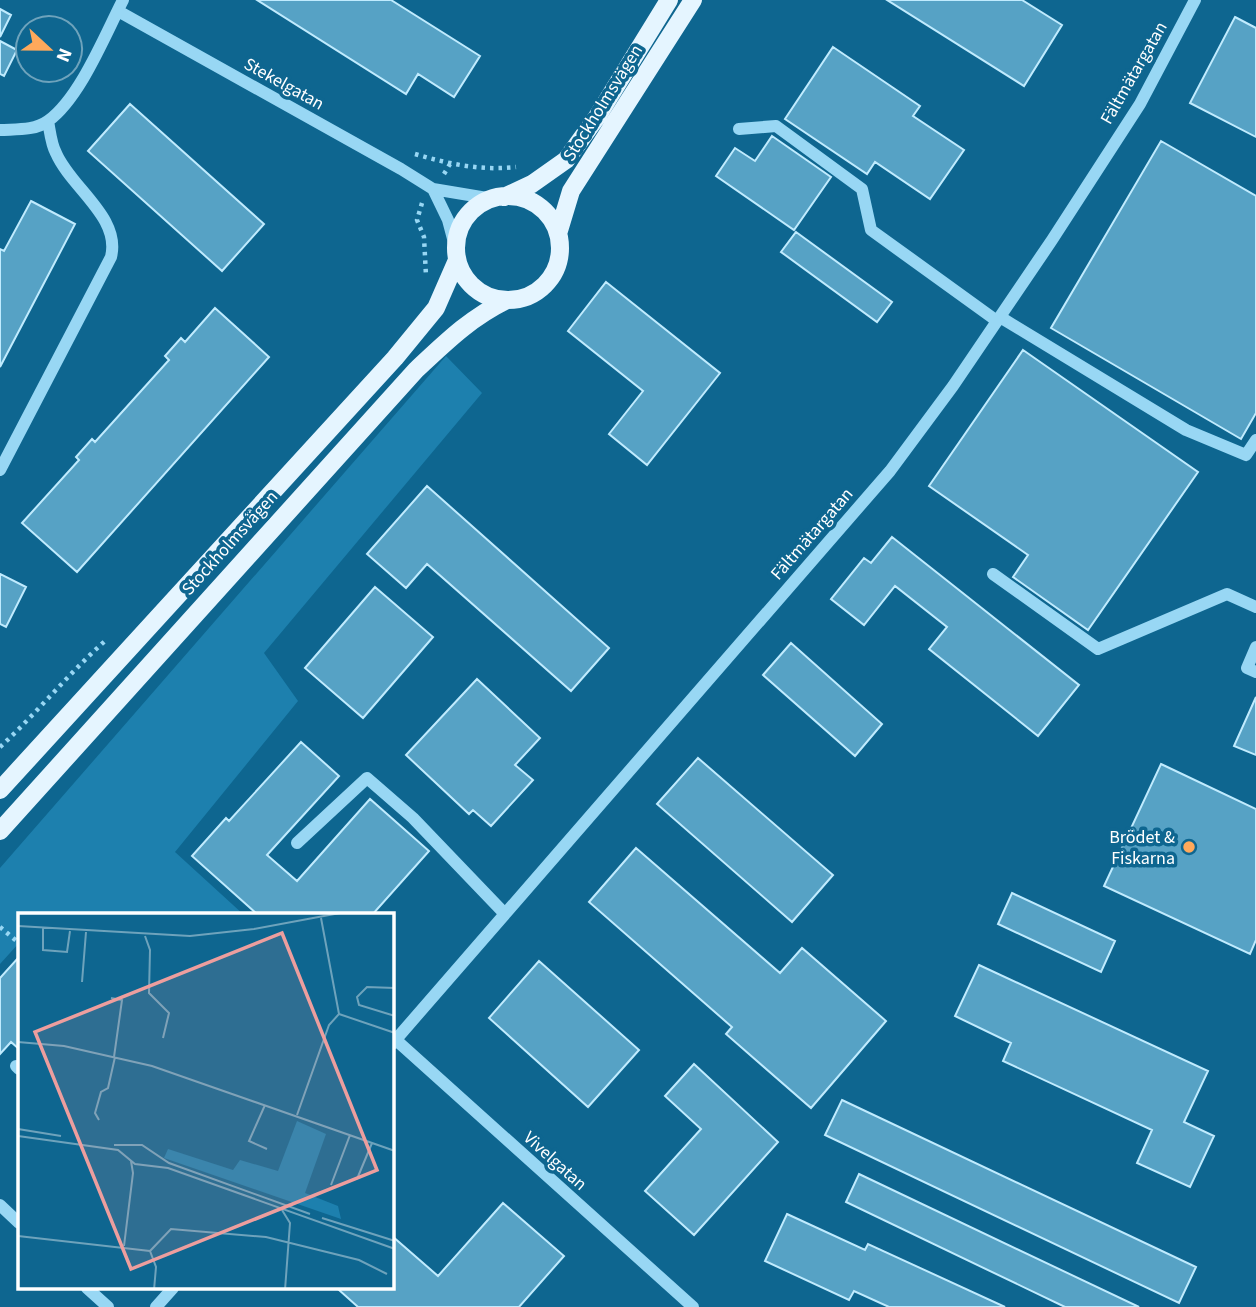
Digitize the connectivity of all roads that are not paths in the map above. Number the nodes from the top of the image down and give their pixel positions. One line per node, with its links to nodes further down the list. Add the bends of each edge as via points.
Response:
1 (669, 0): 9 (main road, Stockholmsvägen, via 566,160 532,184)
2 (693, 0): 10 (main road, Stockholmsvägen, via 571,191)
3 (1195, 0): 13 (street, Fältmätargatan, via 1140,104)
4 (121, 5): 5 (street, via 74,93); 8 (street, Stekelgatan)
5 (48, 121): 7 (street, via 30,129); 15 (street, via 56,153 115,244)
6 (739, 129): 13 (street, via 776,126 862,189 871,230)
7 (0, 130)
8 (433, 189): 9 (street); 11 (street, via 448,220)
9 (499, 198): 10 (main road, via 524,199 541,208); 11 (main road, via 476,207 464,220)
10 (558, 234): 12 (main road, via 558,263 553,274 528,296)
11 (457, 255): 12 (main road, via 472,286 494,299); 20 (main road, Stockholmsvägen, via 436,308 395,358)
12 (507, 300): 21 (main road, Stockholmsvägen, via 480,314 416,370)
13 (999, 319): 14 (street, via 1186,430 1246,455); 23 (street, Fältmätargatan, via 890,471)
14 (1256, 440)
15 (0, 470)
16 (993, 574): 17 (street, via 1098,649 1227,594)
17 (1256, 607)
18 (1256, 647): 19 (street, via 1247,668)
19 (1256, 672)
20 (0, 790)
21 (0, 831)
22 (297, 844): 23 (street, via 367,778 413,818)
23 (505, 914): 24 (street, Fältmätargatan)
24 (394, 1042): 31 (street, Vivelgatan)
25 (0, 1205): 26 (street)
26 (18, 1222)
27 (89, 1290): 29 (street)
28 (171, 1290): 30 (street)
29 (107, 1307)
30 (156, 1307)
31 (693, 1307)

